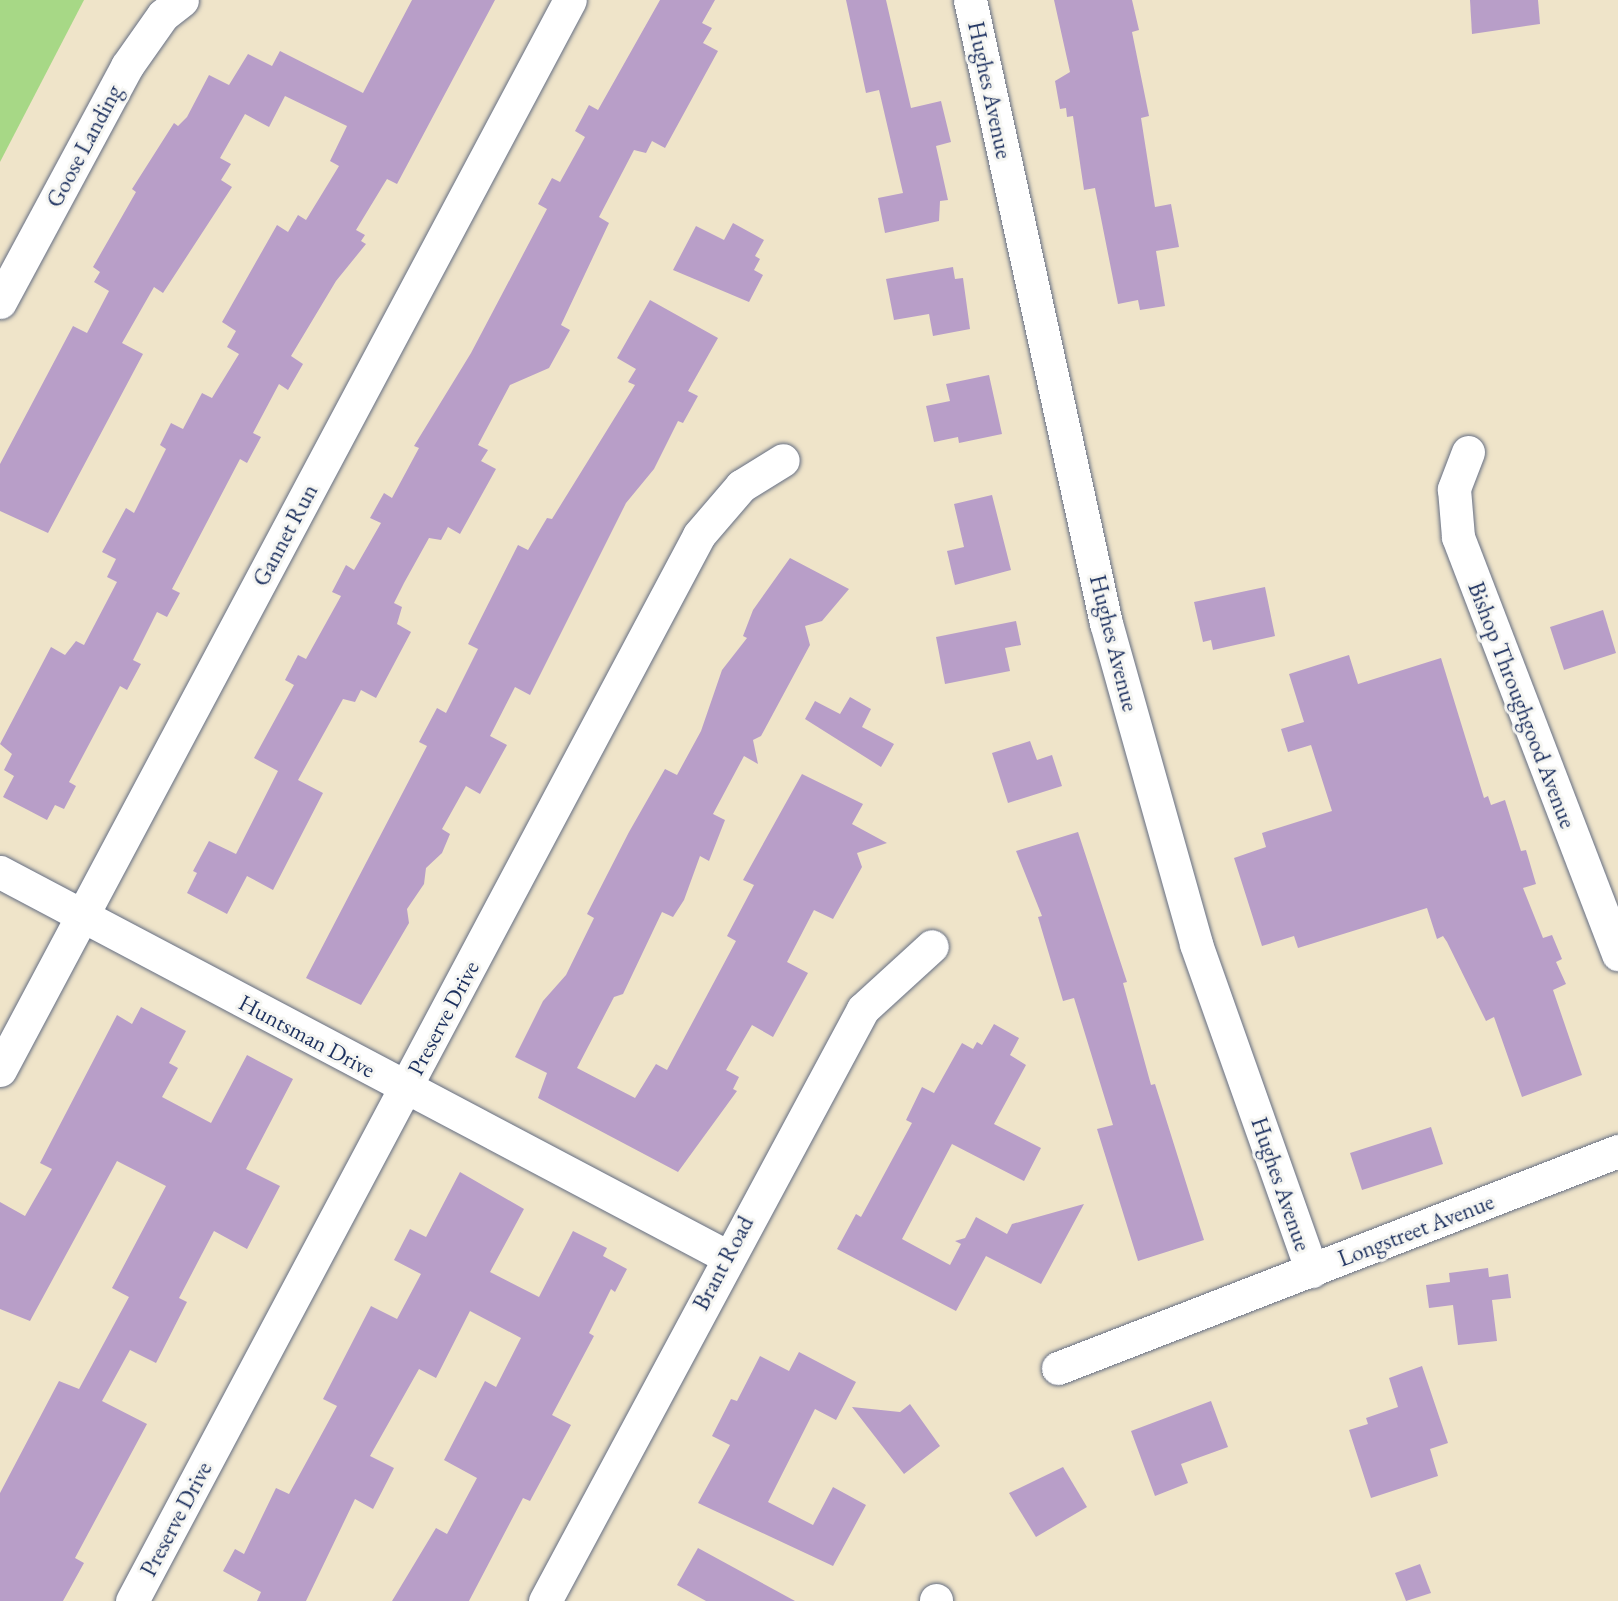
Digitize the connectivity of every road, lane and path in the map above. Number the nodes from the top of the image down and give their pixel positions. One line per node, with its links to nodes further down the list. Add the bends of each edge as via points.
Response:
1 (182, 0): 4 (street, Goose Landing, via 163,15 127,66)
2 (570, 0): 8 (street, Gannet Run)
3 (970, 0): 15 (street, Hughes Avenue, via 1106,623 1196,944)
4 (0, 302)
5 (1468, 452): 10 (street, Bishop Throughgood Avenue, via 1454,489 1458,537)
6 (783, 460): 12 (street, Preserve Drive, via 741,486 699,535)
7 (0, 872): 8 (street, Huntsman Drive)
8 (82, 915): 11 (street, Gannet Run); 12 (street, Huntsman Drive)
9 (932, 946): 14 (street, Brant Road, via 863,1009)
10 (1618, 954)
11 (0, 1070)
12 (406, 1088): 14 (street, Huntsman Drive); 17 (street, Preserve Drive)
13 (1618, 1151): 15 (street, Longstreet Avenue)
14 (726, 1256): 18 (street, Brant Road)
15 (1312, 1271): 16 (street, Longstreet Avenue, via 1216,1303)
16 (1058, 1368)
17 (132, 1601)
18 (545, 1601)

